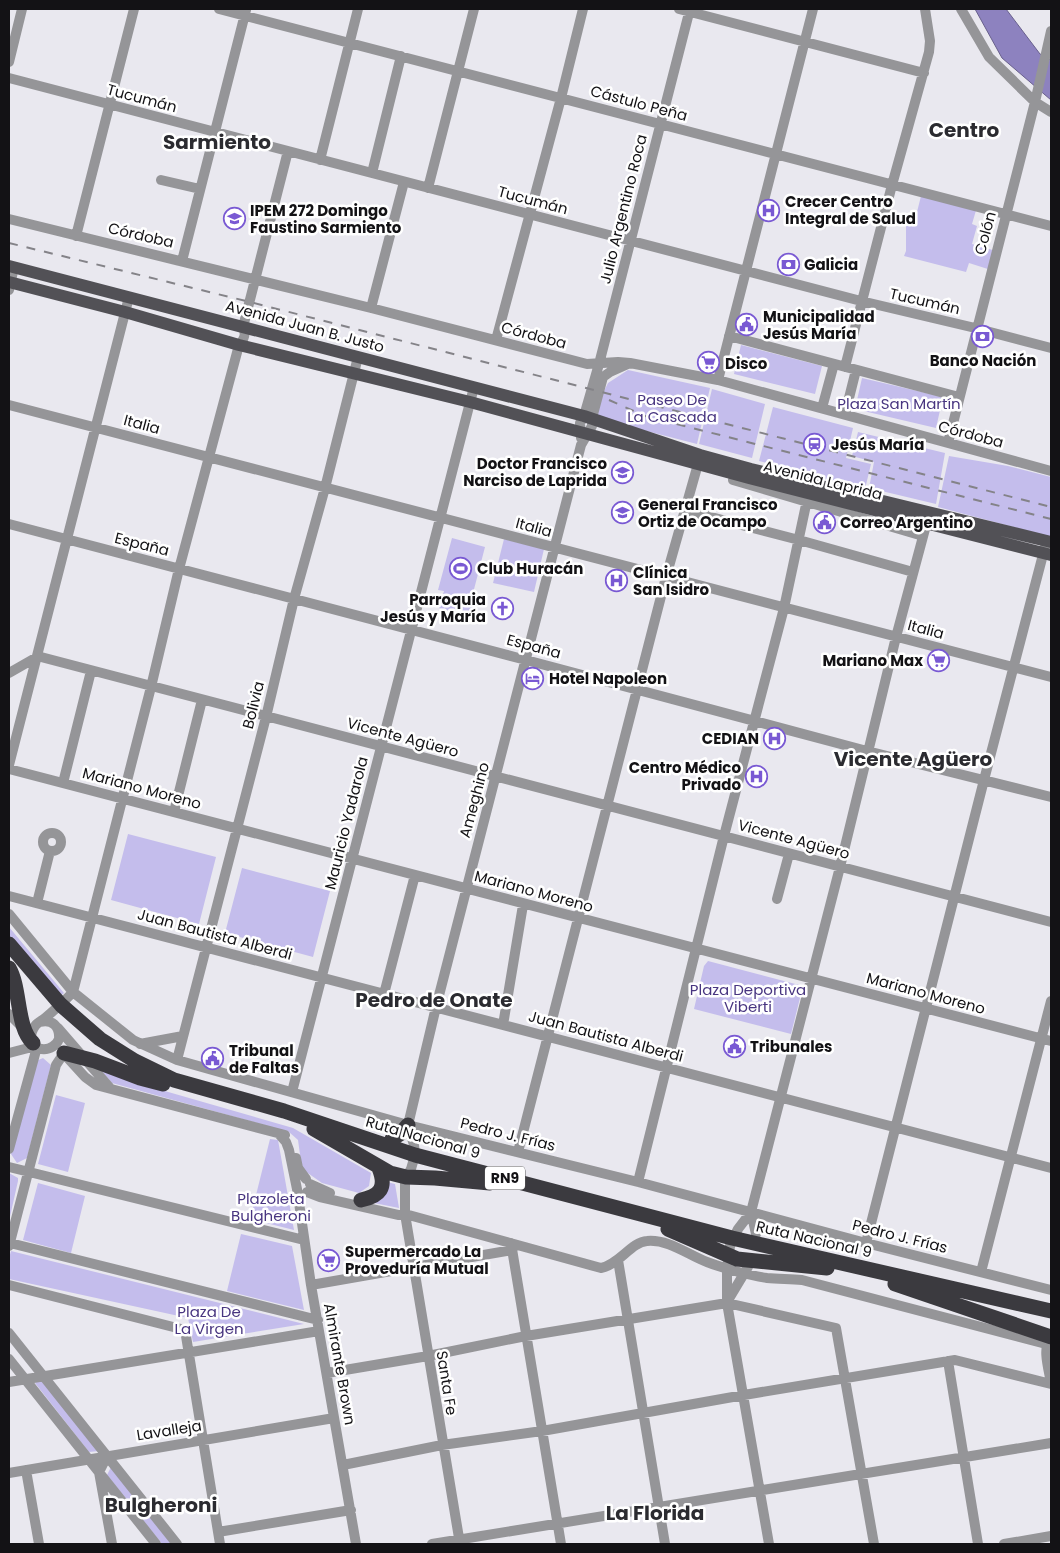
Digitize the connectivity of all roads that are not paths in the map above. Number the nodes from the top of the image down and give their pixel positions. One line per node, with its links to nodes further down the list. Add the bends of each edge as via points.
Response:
1 (22, 9): 17 (street)
2 (134, 9): 23 (street)
3 (218, 9): 12 (street, Cástulo Peña)
4 (358, 9): 15 (street)
5 (474, 9): 18 (street)
6 (583, 9): 21 (street)
7 (679, 9): 11 (street)
8 (814, 9): 14 (street)
9 (925, 9): 19 (street, via 930,41)
10 (961, 9): 22 (street, via 989,57)
11 (690, 10): 14 (street); 25 (street, Julio Argentino Roca)
12 (245, 12): 15 (street, Cástulo Peña); 26 (street)
13 (1051, 31): 22 (street, Colón)
14 (805, 42): 19 (street); 28 (street)
15 (349, 43): 16 (street, Cástulo Peña); 29 (street)
16 (401, 56): 18 (street, Cástulo Peña); 30 (street)
17 (9, 62)
18 (458, 71): 21 (street, Cástulo Peña); 34 (street)
19 (924, 73): 33 (street)
20 (9, 78): 23 (street, Tucumán)
21 (561, 98): 25 (street, Cástulo Peña); 37 (street)
22 (1036, 98): 24 (street); 36 (street, Colón)
23 (110, 105): 26 (street, Tucumán); 40 (street)
24 (1051, 112)
25 (660, 124): 28 (street, Cástulo Peña); 41 (street, Julio Argentino Roca)
26 (215, 132): 27 (street, Tucumán); 35 (street)
27 (288, 151): 29 (street, Tucumán); 45 (street)
28 (775, 154): 33 (street, Cástulo Peña); 44 (street)
29 (320, 160): 30 (street, Tucumán)
30 (372, 173): 32 (street, Tucumán)
31 (162, 180): 35 (street)
32 (404, 182): 34 (street, Tucumán); 49 (street)
33 (892, 185): 36 (street, Cástulo Peña); 48 (street)
34 (428, 188): 37 (street, Tucumán)
35 (200, 189): 42 (street)
36 (1006, 214): 39 (street, Cástulo Peña); 52 (street, Colón)
37 (529, 215): 41 (street, Tucumán); 54 (street)
38 (9, 219): 40 (street, Córdoba)
39 (1051, 226)
40 (76, 236): 42 (street, Córdoba)
41 (630, 241): 44 (street, Tucumán); 59 (street, Julio Argentino Roca)
42 (182, 261): 45 (street, Córdoba)
43 (12, 267): 46 (street); 47 (main road, Avenida Juan B. Justo)
44 (746, 271): 48 (street, Tucumán); 53 (street)
45 (255, 279): 49 (street, Córdoba); 51 (street)
46 (9, 285): 50 (main road)
47 (129, 297): 50 (street); 51 (main road, Avenida Juan B. Justo)
48 (862, 301): 52 (street, Tucumán); 61 (street)
49 (371, 308): 54 (street, Córdoba)
50 (125, 312): 55 (main road); 72 (street)
51 (243, 327): 55 (street, via 245,333); 57 (main road, Avenida Juan B. Justo)
52 (976, 328): 56 (street, Tucumán); 66 (street, Colón)
53 (729, 336): 60 (street); 64 (street)
54 (496, 340): 59 (street, Córdoba, via 587,364)
55 (239, 345): 63 (main road); 75 (street)
56 (1051, 348)
57 (358, 357): 63 (street, Bolivia); 65 (main road, Avenida Juan B. Justo)
58 (630, 363): 59 (street, Córdoba); 64 (street, Córdoba); 71 (street, via 604,377)
59 (599, 364): 71 (street, Julio Argentino Roca)
60 (834, 364): 61 (street); 69 (street)
61 (846, 367): 62 (street)
62 (856, 370): 66 (street); 70 (street)
63 (354, 372): 67 (main road); 78 (street, Bolivia)
64 (718, 380): 69 (street, Córdoba)
65 (474, 387): 67 (street, Mauricio Yadarola); 71 (main road, Avenida Juan B. Justo)
66 (959, 396): 74 (street, Colón)
67 (470, 402): 73 (main road); 81 (street, Mauricio Yadarola)
68 (9, 405): 72 (street, Italia)
69 (822, 408): 70 (street, Córdoba)
70 (845, 414): 74 (street, Córdoba)
71 (588, 417): 73 (street, Ameghino, via 580,423); 76 (main road, Avenida Laprida)
72 (96, 428): 75 (street, Italia); 84 (street)
73 (583, 437): 76 (main road, Avenida Laprida); 86 (street, Ameghino)
74 (948, 444): 77 (street, Córdoba)
75 (210, 458): 78 (street, Italia); 88 (street)
76 (698, 463): 79 (main road, Avenida Laprida); 80 (street)
77 (1051, 471)
78 (324, 488): 81 (street, Italia); 91 (street, Bolivia)
79 (808, 493): 83 (main road, Avenida Laprida); 85 (street)
80 (684, 510): 85 (street); 90 (street)
81 (440, 518): 86 (street, Italia); 93 (street, Mauricio Yadarola)
82 (9, 524): 84 (street, España)
83 (926, 524): 87 (main road, Avenida Laprida); 89 (street)
84 (66, 539): 88 (street, España); 95 (street)
85 (799, 540): 89 (street); 92 (street)
86 (555, 548): 90 (street, Italia); 96 (street, Ameghino)
87 (1048, 548): 97 (street)
88 (179, 569): 91 (street, España); 101 (street)
89 (913, 572): 94 (street)
90 (666, 577): 92 (street, Italia); 102 (street)
91 (294, 599): 93 (street, España); 104 (street, Bolivia)
92 (784, 608): 94 (street, Italia); 105 (street)
93 (412, 630): 96 (street, España); 106 (street, Mauricio Yadarola)
94 (896, 637): 97 (street, Italia); 107 (street)
95 (36, 657): 98 (street, Vicente Agüero); 99 (street); 108 (street)
96 (526, 660): 102 (street, España); 110 (street, Ameghino)
97 (1014, 668): 100 (street, Italia); 111 (street)
98 (91, 671): 101 (street, Vicente Agüero); 112 (street)
99 (9, 673)
100 (1051, 677)
101 (151, 687): 103 (street, Vicente Agüero); 114 (street)
102 (638, 689): 105 (street, España); 115 (street)
103 (202, 700): 104 (street, Vicente Agüero); 116 (street)
104 (266, 717): 106 (street, Vicente Agüero); 117 (street, Bolivia)
105 (754, 721): 107 (street, España); 118 (street)
106 (381, 747): 110 (street, Vicente Agüero); 121 (street, Mauricio Yadarola)
107 (867, 751): 111 (street, España); 122 (street)
108 (9, 765)
109 (9, 769): 112 (street, Mariano Moreno)
110 (496, 777): 115 (street, Vicente Agüero); 124 (street, Ameghino)
111 (984, 780): 113 (street, España); 126 (street)
112 (63, 783): 114 (street, Mariano Moreno)
113 (1051, 797)
114 (122, 799): 116 (street, Mariano Moreno); 131 (street)
115 (608, 806): 118 (street, Vicente Agüero); 132 (street)
116 (174, 812): 117 (street, Mariano Moreno)
117 (237, 829): 121 (street, Mariano Moreno); 135 (street, Bolivia)
118 (724, 836): 120 (street, Vicente Agüero); 136 (street)
119 (50, 851): 128 (street)
120 (789, 854): 122 (street, Vicente Agüero); 127 (street)
121 (352, 859): 123 (street, Mariano Moreno); 139 (street, Mauricio Yadarola)
122 (840, 867): 126 (street, Vicente Agüero); 140 (street)
123 (415, 875): 124 (street, Mariano Moreno); 142 (street)
124 (467, 889): 129 (street, Mariano Moreno); 144 (street, Ameghino)
125 (9, 896): 128 (street, Juan Bautista Alberdi)
126 (955, 897): 133 (street, Vicente Agüero); 146 (street)
127 (777, 899)
128 (37, 903): 131 (street, Juan Bautista Alberdi)
129 (523, 905): 132 (street, Mariano Moreno); 149 (street)
130 (9, 914): 141 (street, Pedro J. Frías)
131 (92, 917): 135 (street, Juan Bautista Alberdi); 141 (street)
132 (579, 919): 136 (street, Mariano Moreno); 152 (street)
133 (1051, 922)
134 (9, 944): 145 (highway, Ruta Nacional 9 / RN9)
135 (206, 947): 139 (street, Juan Bautista Alberdi); 151 (street, Bolivia)
136 (695, 949): 140 (street, Mariano Moreno); 159 (street)
137 (9, 958): 145 (highway, Ruta Nacional 9 / RN9)
138 (9, 968): 155 (highway)
139 (322, 978): 142 (street, Juan Bautista Alberdi); 162 (street, Mauricio Yadarola)
140 (811, 979): 146 (street, Mariano Moreno); 163 (street)
141 (73, 992): 145 (street); 154 (street, Pedro J. Frías)
142 (384, 994): 144 (street, Juan Bautista Alberdi)
143 (1051, 1001): 153 (street)
144 (436, 1007): 149 (street, Juan Bautista Alberdi); 165 (street, Ameghino)
145 (57, 1008): 148 (street); 160 (highway, Ruta Nacional 9 / RN9, via 101,1050); 164 (highway, Ruta Nacional 9 / RN9, via 110,1046 155,1072)
146 (926, 1009): 153 (street, Mariano Moreno); 166 (street)
147 (9, 1014): 155 (street)
148 (40, 1022): 150 (street, via 49,1022); 155 (street, via 33,1028)
149 (503, 1025): 152 (street, Juan Bautista Alberdi)
150 (57, 1027): 155 (street, via 59,1033); 157 (street)
151 (184, 1036): 154 (street); 158 (street, Bolivia)
152 (548, 1037): 159 (street, Juan Bautista Alberdi); 169 (street)
153 (1046, 1040): 170 (street)
154 (140, 1044): 158 (street, Pedro J. Frías)
155 (42, 1045): 156 (street); 157 (highway); 161 (street, via 96,1086); 168 (street); 175 (street)
156 (10, 1053)
157 (83, 1057): 160 (highway); 161 (street)
158 (177, 1060): 162 (street, Pedro J. Frías)
159 (666, 1067): 163 (street, Juan Bautista Alberdi); 176 (street)
160 (163, 1084): 164 (highway, Ruta Nacional 9 / RN9, via 199,1097)
161 (110, 1088): 177 (street, via 280,1134)
162 (292, 1092): 165 (street, Pedro J. Frías)
163 (781, 1097): 166 (street, Juan Bautista Alberdi); 179 (street)
164 (315, 1126): 167 (highway, RN9, via 336,1124); 171 (highway, Ruta Nacional 9 / RN9, via 383,1154); 173 (highway, RN9)
165 (408, 1126): 167 (highway); 169 (street, Pedro J. Frías); 171 (street)
166 (896, 1127): 170 (street, Juan Bautista Alberdi); 185 (street)
167 (392, 1139): 171 (highway, RN9)
168 (9, 1149)
169 (518, 1152): 176 (street, Pedro J. Frías)
170 (1011, 1158): 174 (street, Juan Bautista Alberdi); 193 (street)
171 (412, 1160): 173 (highway, RN9, via 390,1173); 180 (street, via 405,1184); 181 (highway, Ruta Nacional 9 / RN9, via 472,1169); 181 (highway, RN9, via 435,1178 490,1183)
172 (9, 1167): 175 (street)
173 (379, 1168): 178 (highway, via 383,1183 379,1192)
174 (1051, 1168)
175 (28, 1172): 183 (street); 184 (street)
176 (638, 1182): 179 (street, Pedro J. Frías)
177 (304, 1187): 178 (street); 180 (street, via 320,1197); 183 (street, Almirante Brown, via 299,1208)
178 (361, 1200): 180 (street)
179 (751, 1212): 182 (street); 185 (street, Pedro J. Frías); 187 (street)
180 (405, 1214): 186 (street); 191 (street, Santa Fe)
181 (668, 1225): 187 (highway); 187 (highway, via 689,1222)
182 (756, 1234): 187 (highway); 188 (highway)
183 (304, 1240): 196 (street, Almirante Brown)
184 (9, 1244): 202 (street)
185 (866, 1244): 193 (street, Pedro J. Frías)
186 (512, 1247): 189 (street, via 601,1268); 191 (street); 204 (street)
187 (731, 1247): 188 (highway, Ruta Nacional 9); 189 (street, via 707,1262 680,1248 640,1242); 190 (highway, via 737,1259); 192 (highway, Ruta Nacional 9); 198 (street)
188 (815, 1257): 199 (highway, Ruta Nacional 9)
189 (618, 1260): 200 (street)
190 (749, 1267): 192 (highway); 198 (street); 205 (street, via 765,1278 802,1280)
191 (414, 1268): 196 (street); 207 (street, Santa Fe)
192 (827, 1268): 194 (highway, Ruta Nacional 9)
193 (981, 1272): 197 (street, Pedro J. Frías)
194 (893, 1283): 201 (highway, Ruta Nacional 9); 205 (highway)
195 (9, 1285): 206 (street, via 185,1330)
196 (311, 1285): 202 (street, Almirante Brown)
197 (1051, 1290)
198 (727, 1303): 200 (street); 213 (street, via 836,1328); 216 (street)
199 (1051, 1311)
200 (627, 1319): 204 (street); 217 (street)
201 (1051, 1320)
202 (318, 1326): 206 (street); 210 (street, Almirante Brown)
203 (9, 1333): 211 (street)
204 (526, 1336): 207 (street); 219 (street)
205 (1050, 1339): 215 (street)
206 (188, 1352): 211 (street); 220 (street)
207 (428, 1356): 210 (street); 222 (street, Santa Fe)
208 (9, 1359): 212 (street)
209 (948, 1361): 213 (street); 215 (street, via 963,1361); 224 (street)
210 (326, 1373): 218 (street, Almirante Brown)
211 (44, 1376): 212 (street); 223 (street)
212 (25, 1379): 214 (street); 225 (street)
213 (845, 1379): 216 (street); 230 (street)
214 (9, 1382)
215 (1051, 1384)
216 (744, 1394): 217 (street); 231 (street)
217 (643, 1413): 219 (street); 232 (street)
218 (334, 1418): 220 (street, Lavalleja); 226 (street, Almirante Brown)
219 (542, 1431): 222 (street); 234 (street)
220 (203, 1440): 223 (street, Lavalleja); 235 (street)
221 (1051, 1443): 224 (street)
222 (442, 1446): 226 (street); 237 (street, Santa Fe)
223 (107, 1456): 225 (street, Lavalleja); 228 (street); 241 (street)
224 (963, 1456): 230 (street); 249 (street)
225 (89, 1459): 227 (street, Lavalleja); 228 (street)
226 (343, 1465): 233 (street, Almirante Brown)
227 (26, 1470): 229 (street, Lavalleja); 238 (street)
228 (99, 1472): 239 (street); 240 (street)
229 (9, 1473)
230 (862, 1474): 231 (street); 248 (street)
231 (761, 1490): 232 (street); 247 (street)
232 (659, 1508): 234 (street); 246 (street)
233 (351, 1510): 235 (street); 243 (street, Almirante Brown)
234 (558, 1524): 237 (street); 245 (street)
235 (218, 1532): 242 (street)
236 (1051, 1536): 250 (street)
237 (459, 1542): 244 (street)
238 (39, 1544)
239 (112, 1544)
240 (156, 1544)
241 (176, 1544)
242 (220, 1544)
243 (356, 1544)
244 (432, 1544)
245 (561, 1544)
246 (665, 1544)
247 (769, 1544)
248 (874, 1544)
249 (978, 1544)
250 (1004, 1544)

